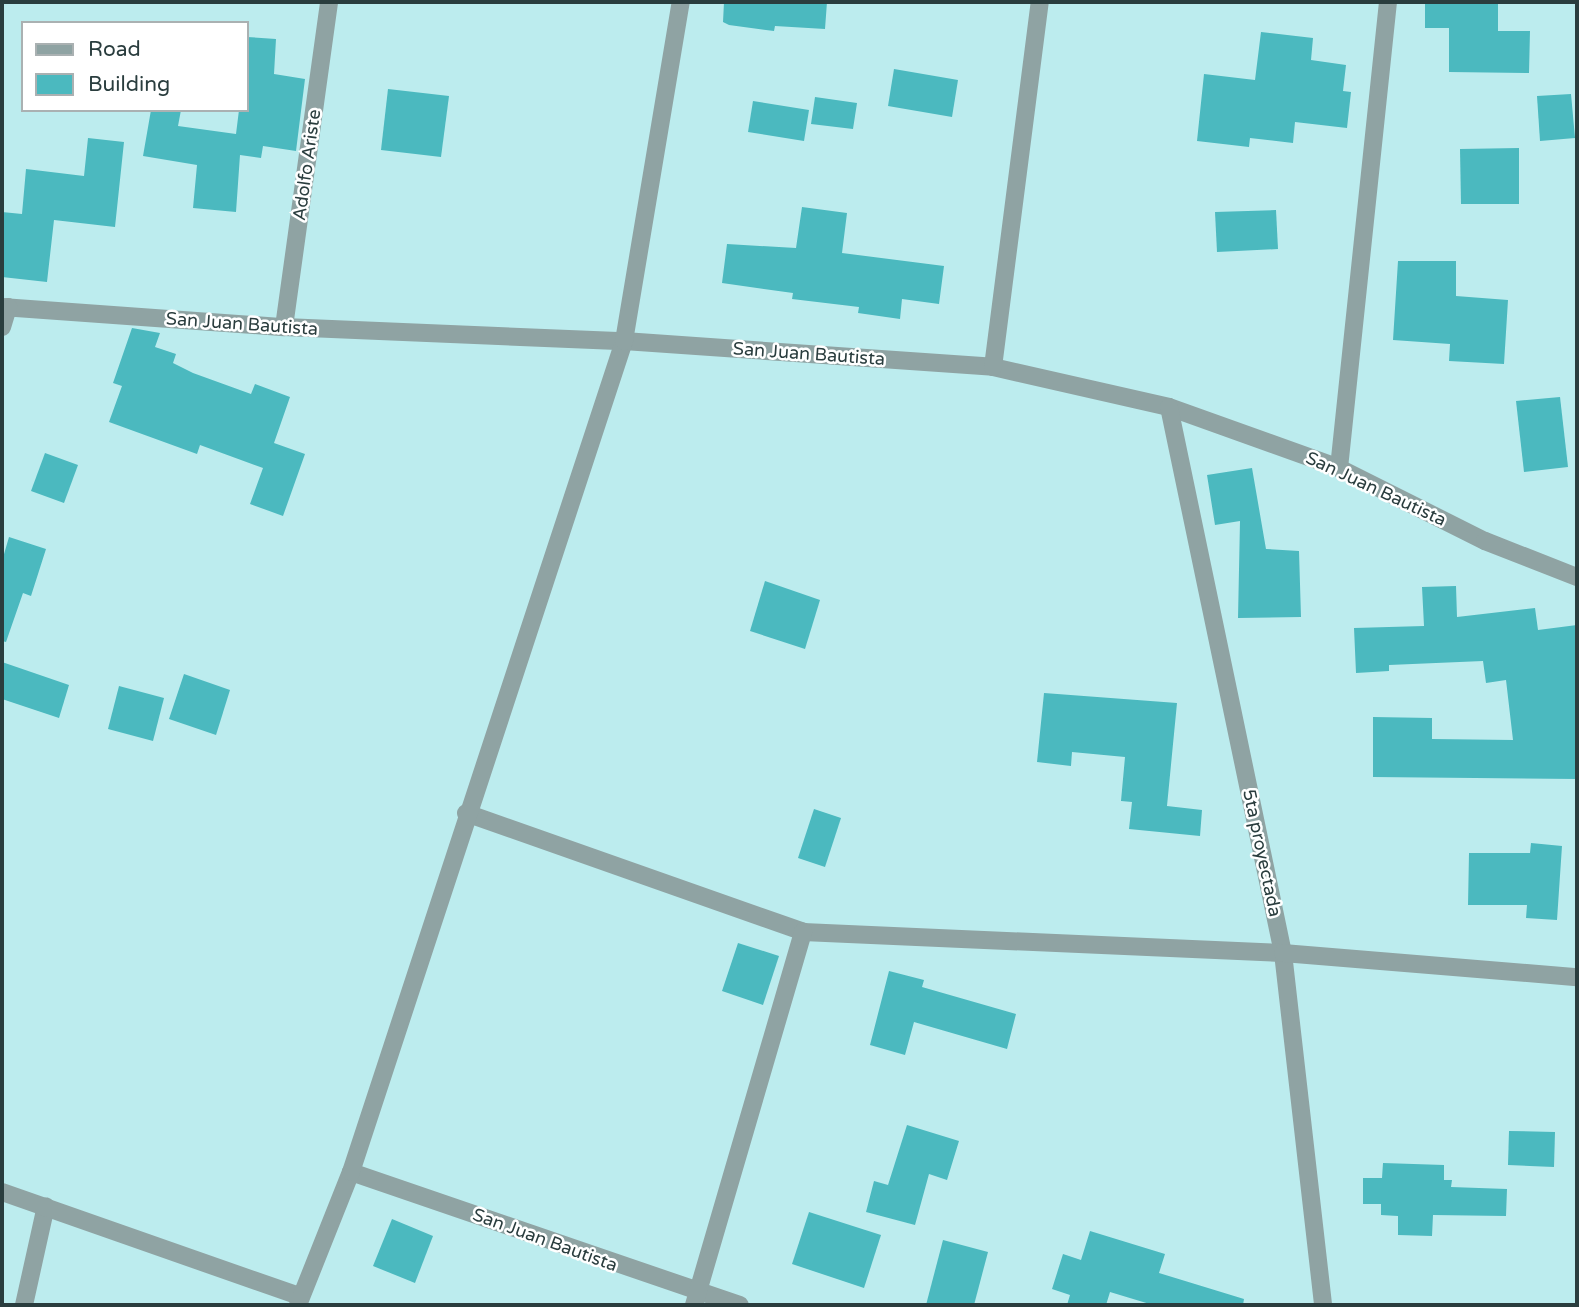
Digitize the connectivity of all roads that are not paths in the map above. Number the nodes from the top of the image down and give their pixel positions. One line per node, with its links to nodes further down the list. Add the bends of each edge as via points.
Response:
1 (330, 2): 7 (street, Adolfo Ariste)
2 (681, 2): 8 (street)
3 (1040, 2): 9 (street)
4 (1388, 2): 11 (street)
5 (5, 307): 6 (street); 7 (street, San Juan Bautista)
6 (2, 327)
7 (284, 327): 8 (street, San Juan Bautista)
8 (624, 341): 9 (street, San Juan Bautista); 13 (street)
9 (993, 367): 10 (street, San Juan Bautista)
10 (1169, 407): 11 (street, San Juan Bautista); 15 (street, 5ta proyectada)
11 (1339, 468): 12 (street, San Juan Bautista, via 1485,541)
12 (1577, 577)
13 (466, 813): 14 (street); 17 (street)
14 (803, 932): 15 (street); 20 (street)
15 (1283, 953): 16 (street); 24 (street, 5ta proyectada)
16 (1577, 977)
17 (351, 1172): 20 (street, San Juan Bautista); 21 (street)
18 (2, 1192): 19 (street)
19 (46, 1206): 21 (street); 22 (street)
20 (695, 1300): 23 (street, San Juan Bautista)
21 (299, 1301)
22 (24, 1305)
23 (740, 1305)
24 (1322, 1305)

